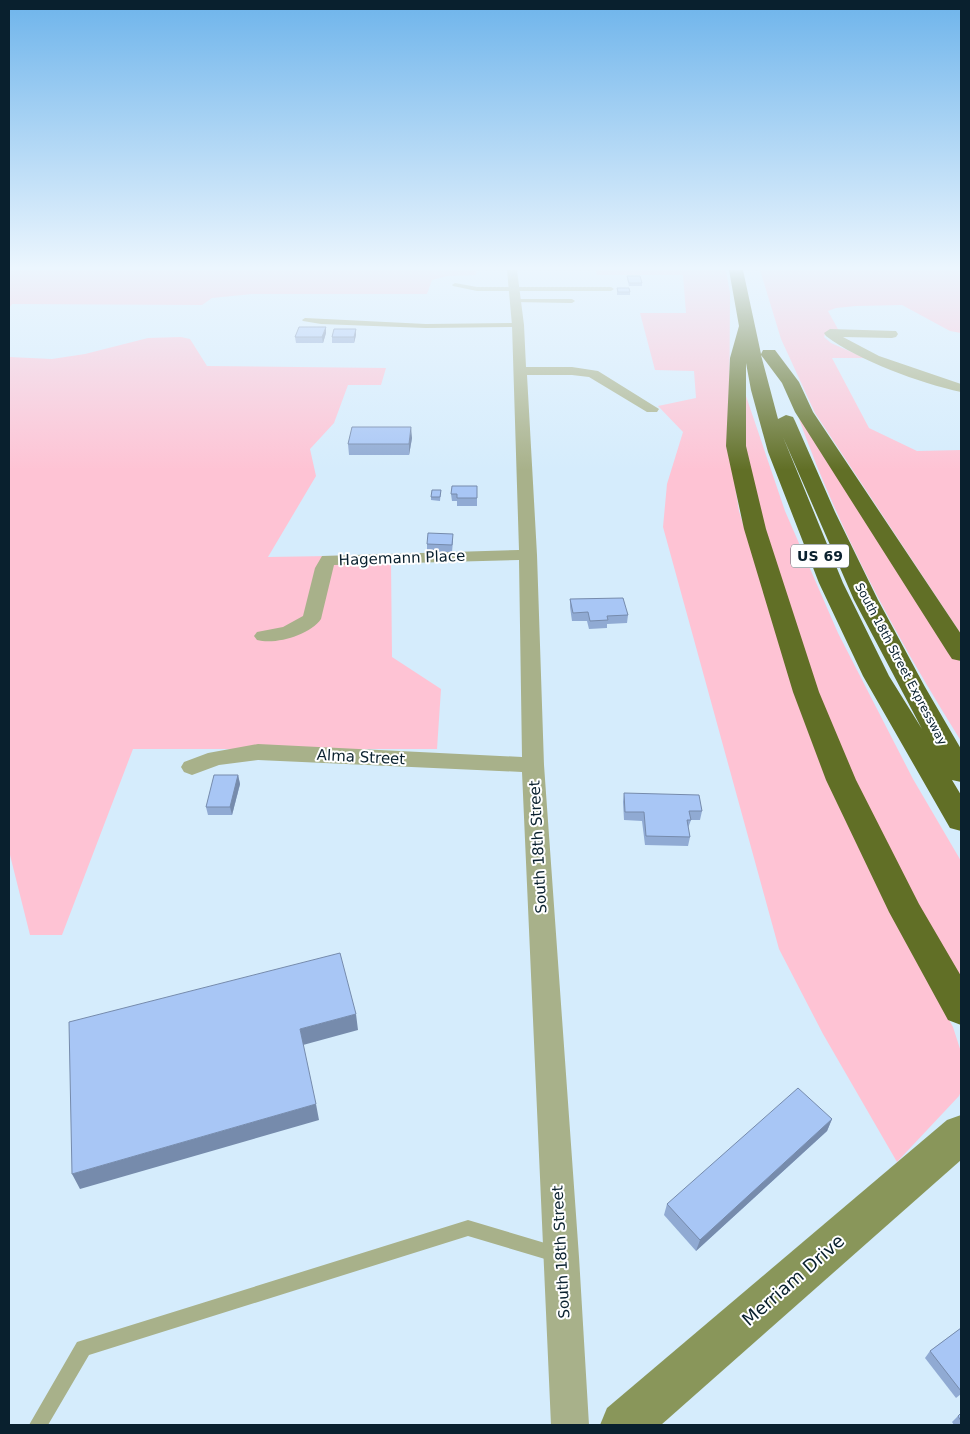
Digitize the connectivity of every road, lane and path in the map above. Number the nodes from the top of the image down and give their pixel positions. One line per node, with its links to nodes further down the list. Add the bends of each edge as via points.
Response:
1 (519, 337): 7 (street, South 18th Street)
2 (744, 337): 17 (highway, via 738,358 736,446 753,521 803,683 841,780 906,912)
3 (750, 337): 16 (highway, South 18th Street Expressway / US 69, via 760,390 778,452 831,583 876,676)
4 (765, 337): 6 (highway, South 18th Street Expressway / US 69)
5 (834, 337): 8 (street, via 861,353)
6 (769, 354): 12 (highway, via 790,382 804,412); 15 (highway, South 18th Street Expressway / US 69, via 784,416 820,505 878,626 924,712)
7 (520, 371): 9 (street, via 593,374); 10 (street, South 18th Street)
8 (961, 388)
9 (652, 409)
10 (528, 555): 11 (street, Hagemann Place, via 328,560 312,619 285,634); 13 (street, South 18th Street)
11 (264, 636)
12 (961, 653)
13 (533, 765): 14 (street, Alma Street, via 258,752 216,758); 19 (street, South 18th Street)
14 (192, 767)
15 (961, 772)
16 (961, 820)
17 (961, 1009)
18 (961, 1134): 22 (main road, Merriam Drive)
19 (562, 1257): 20 (lane, via 468,1228 83,1348); 21 (street, South 18th Street)
20 (38, 1425)
21 (570, 1425)
22 (624, 1425)

